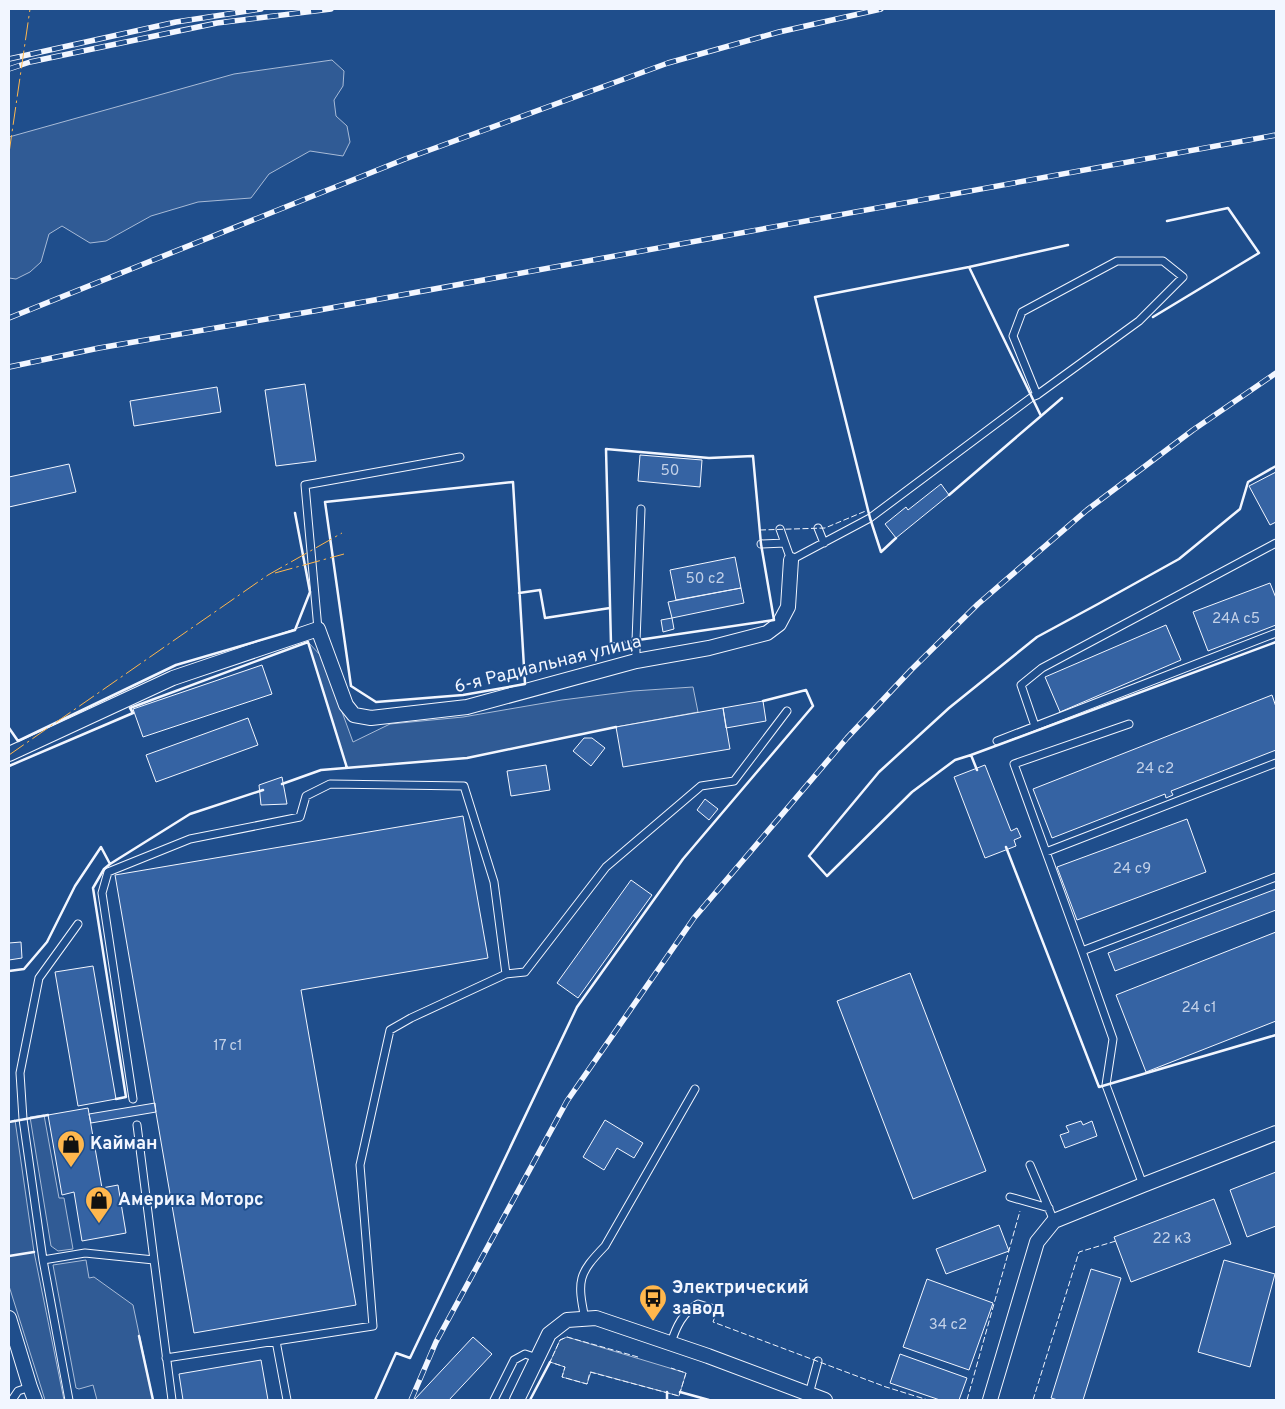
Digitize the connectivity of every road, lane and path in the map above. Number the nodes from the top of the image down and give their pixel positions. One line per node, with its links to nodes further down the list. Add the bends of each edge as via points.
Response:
1 (1037, 395): 1 (lane, via 1139,321 1183,277 1163,261 1117,261 1022,312 1013,336); 7 (lane, via 870,518)
2 (460, 457): 11 (lane, via 305,485)
3 (641, 509): 13 (lane)
4 (818, 528): 7 (lane)
5 (780, 529): 6 (lane)
6 (785, 543): 9 (lane); 10 (lane)
7 (824, 543): 10 (lane)
8 (1276, 543): 16 (lane, via 1042,668 1021,685)
9 (761, 544)
10 (791, 560): 13 (street, 6-я Радиальная улица, via 788,607 779,624 767,634)
11 (318, 629): 13 (street, 6-я Радиальная улица, via 346,705 354,715 371,718 467,707); 18 (street, via 173,678)
12 (1276, 633): 16 (lane)
13 (636, 660)
14 (787, 711): 24 (lane, via 734,781 701,786 606,867 525,972)
15 (1129, 724): 20 (lane, via 1014,764)
16 (1035, 726): 17 (lane)
17 (997, 741)
18 (9, 754)
19 (1276, 763): 20 (lane)
20 (1046, 852): 23 (lane)
21 (1276, 878): 23 (lane)
22 (78, 924): 33 (lane, via 39,978 20,1073 23,1119)
23 (1082, 951): 30 (lane, via 1113,1039 1106,1085)
24 (506, 974): 26 (lane, via 494,882 464,786 330,784 306,796 300,817 190,839 108,872 102,893); 38 (lane, via 390,1030 360,1165 373,1326)
25 (695, 1089): 37 (lane, via 605,1246 591,1260 580,1281)
26 (133, 1099)
27 (138, 1125): 34 (lane)
28 (1276, 1133): 30 (street)
29 (1030, 1165): 32 (lane)
30 (1143, 1184): 32 (street)
31 (1010, 1197): 32 (lane)
32 (1051, 1214): 53 (street, via 1038,1242)
33 (43, 1260): 34 (lane, via 85,1253); 47 (lane)
34 (154, 1260): 40 (lane)
35 (717, 1310): 39 (lane, via 698,1304 690,1308 675,1328)
36 (9, 1318): 43 (street)
37 (584, 1319): 39 (street, via 596,1318); 41 (street, via 567,1320 549,1334)
38 (276, 1341): 40 (lane); 49 (lane)
39 (671, 1343): 44 (street)
40 (166, 1358): 48 (lane)
41 (537, 1358): 50 (lane, via 525,1354 514,1360); 51 (street)
42 (818, 1361): 44 (lane)
43 (30, 1387): 45 (lane, via 18,1391); 46 (street)
44 (809, 1395): 52 (street)
45 (12, 1400)
46 (35, 1400)
47 (69, 1400)
48 (172, 1400)
49 (287, 1400)
50 (494, 1400)
51 (517, 1400)
52 (825, 1400)
53 (990, 1400)

